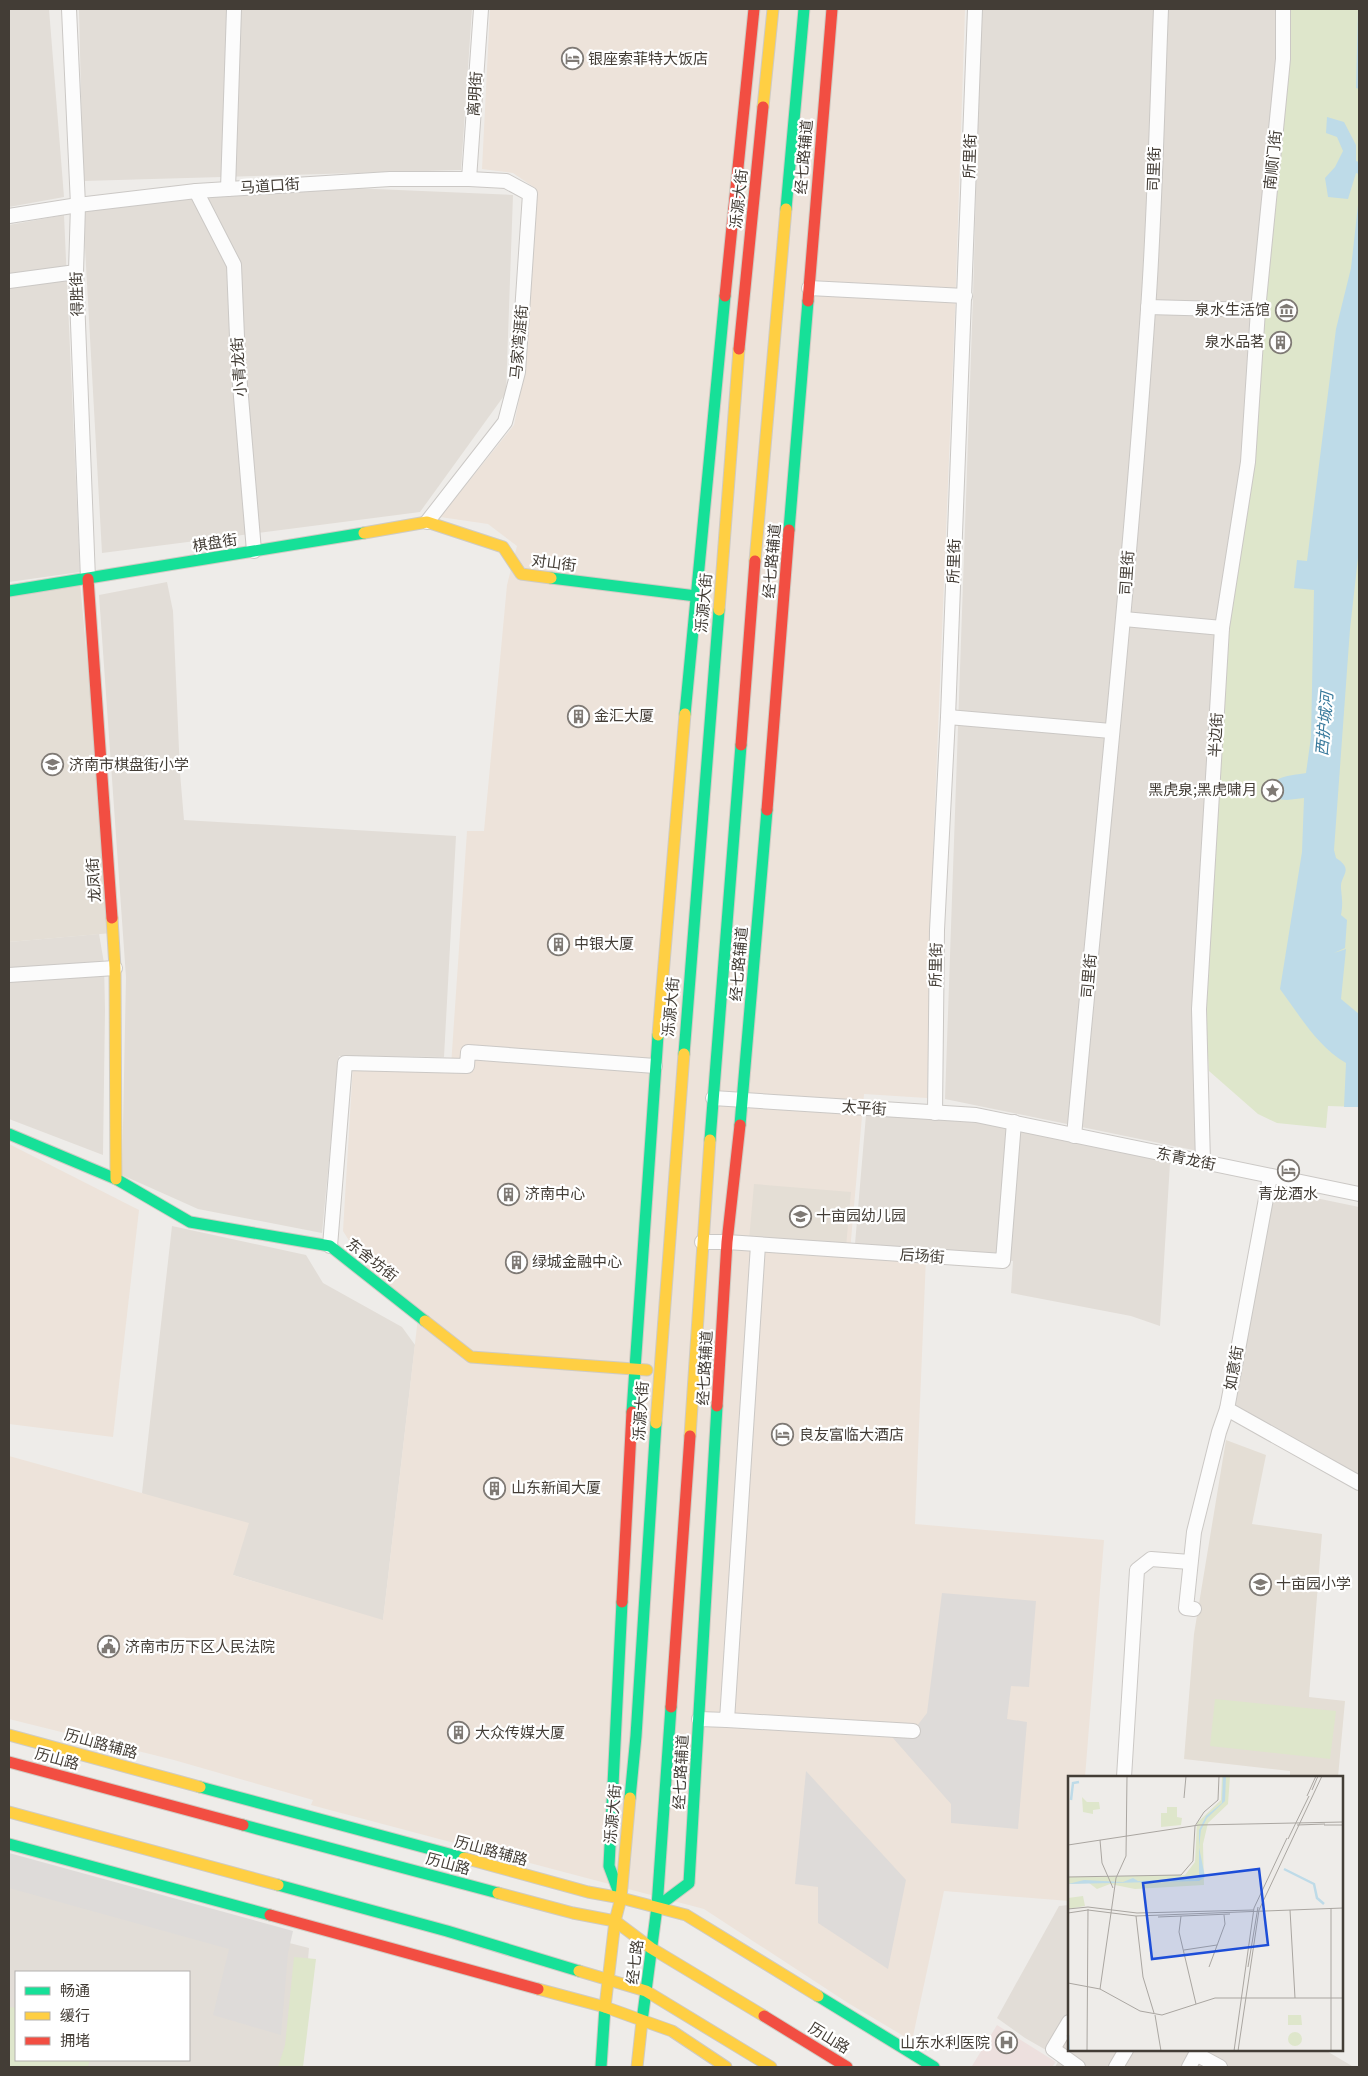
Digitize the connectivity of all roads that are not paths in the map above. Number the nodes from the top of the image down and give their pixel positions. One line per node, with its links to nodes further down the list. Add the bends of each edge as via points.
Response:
1 (69, 9): 15 (street, 得胜街)
2 (234, 9): 12 (street)
3 (481, 9): 11 (street, 离明街)
4 (754, 9): 27 (street)
5 (773, 9): 50 (street, 泺源大街, via 741,323)
6 (804, 9): 35 (street, via 763,465)
7 (832, 9): 19 (street, 经七路辅道)
8 (975, 9): 20 (street, 所里街)
9 (1161, 9): 21 (street, 司里街)
10 (1283, 9): 22 (street, 南顺门街, via 1283,59)
11 (469, 179): 12 (street, 马道口街, via 390,179); 14 (street, 马道口街, via 506,181)
12 (228, 189): 13 (street, 马道口街)
13 (196, 191): 15 (street, 马道口街); 24 (street, 小青龙街, via 234,265 238,362)
14 (530, 194): 23 (street, 马家湾涯街, via 518,372 505,422)
15 (78, 205): 16 (street, 马道口街); 17 (street, 得胜街)
16 (9, 216)
17 (76, 272): 18 (street); 25 (street, 得胜街)
18 (9, 281)
19 (809, 288): 20 (street); 36 (street, 经七路辅道)
20 (965, 296): 30 (street, 所里街)
21 (1148, 306): 22 (street); 28 (street, 司里街)
22 (1258, 310): 29 (street, 半边街, via 1248,462)
23 (427, 522): 24 (street, 棋盘街); 27 (street, 对山街, via 503,547 521,574)
24 (254, 551): 25 (street, 棋盘街)
25 (88, 579): 26 (street, 棋盘街); 32 (street, 龙凤街)
26 (9, 591)
27 (696, 596): 34 (street)
28 (1124, 619): 29 (street); 31 (street, 司里街)
29 (1222, 628): 41 (street, 半边街, via 1199,1009)
30 (948, 717): 31 (street); 37 (street, 所里街, via 937,930)
31 (1111, 731): 40 (street, 司里街)
32 (115, 968): 33 (street); 43 (street, 龙凤街)
33 (9, 975)
34 (655, 1066): 48 (street, via 468,1052 467,1066 345,1064); 49 (street)
35 (713, 1098): 36 (street, 太平街); 45 (street)
36 (743, 1100): 37 (street, 太平街); 46 (street, 经七路辅道)
37 (935, 1113): 38 (street, 太平街, via 976,1115)
38 (1014, 1122): 40 (street, 东青龙街); 47 (street, 后场街, via 1003,1261)
39 (9, 1134): 43 (street, 东舍坊街)
40 (1074, 1136): 41 (street, 东青龙街)
41 (1203, 1163): 42 (street, 东青龙街)
42 (1270, 1177): 44 (street, 东青龙街); 51 (street, 如意街)
43 (116, 1180): 48 (street, 东舍坊街, via 190,1222)
44 (1359, 1194)
45 (702, 1242): 46 (street, 后场街); 64 (street)
46 (727, 1242): 47 (street, 后场街); 55 (street, 经七路辅道)
47 (758, 1245): 56 (street)
48 (330, 1246): 49 (street, 东舍坊街, via 471,1357)
49 (634, 1369): 50 (street, 东舍坊街); 63 (street, via 609,1866)
50 (659, 1372): 63 (street, 泺源大街, via 636,1736)
51 (1227, 1409): 52 (street, 如意街); 53 (street, via 1194,1532)
52 (1359, 1483)
53 (1190, 1562): 54 (street, via 1186,1608); 60 (street, via 1150,1559 1137,1570)
54 (1194, 1609)
55 (699, 1720): 56 (street); 64 (street, 经七路辅道, via 689,1883)
56 (727, 1720): 57 (street)
57 (913, 1731)
58 (9, 1735): 63 (street, 历山路辅路)
59 (9, 1762): 65 (street, 历山路, via 563,1910)
60 (1124, 1776)
61 (9, 1812): 67 (street, via 447,1931)
62 (9, 1844): 69 (street)
63 (620, 1898): 64 (street, 历山路辅路); 65 (street, 泺源大街)
64 (657, 1907): 66 (street, 经七路); 79 (street, 历山路辅路, via 686,1915)
65 (615, 1921): 66 (street, 历山路); 67 (street, 泺源大街)
66 (651, 1948): 68 (street, 经七路); 78 (street, 历山路)
67 (607, 1981): 68 (street); 69 (street, 泺源大街)
68 (646, 1991): 70 (street, 经七路); 77 (street)
69 (605, 2007): 70 (street); 74 (street, 泺源大街)
70 (642, 2021): 75 (street, 经七路); 76 (street, via 672,2031)
71 (1068, 2024): 80 (street, via 1053,2049)
72 (1125, 2051): 81 (street)
73 (1193, 2052): 82 (street); 83 (street)
74 (601, 2067)
75 (637, 2067)
76 (726, 2067)
77 (771, 2067)
78 (847, 2067)
79 (934, 2067)
80 (1078, 2067)
81 (1116, 2067)
82 (1188, 2067)
83 (1220, 2067)

